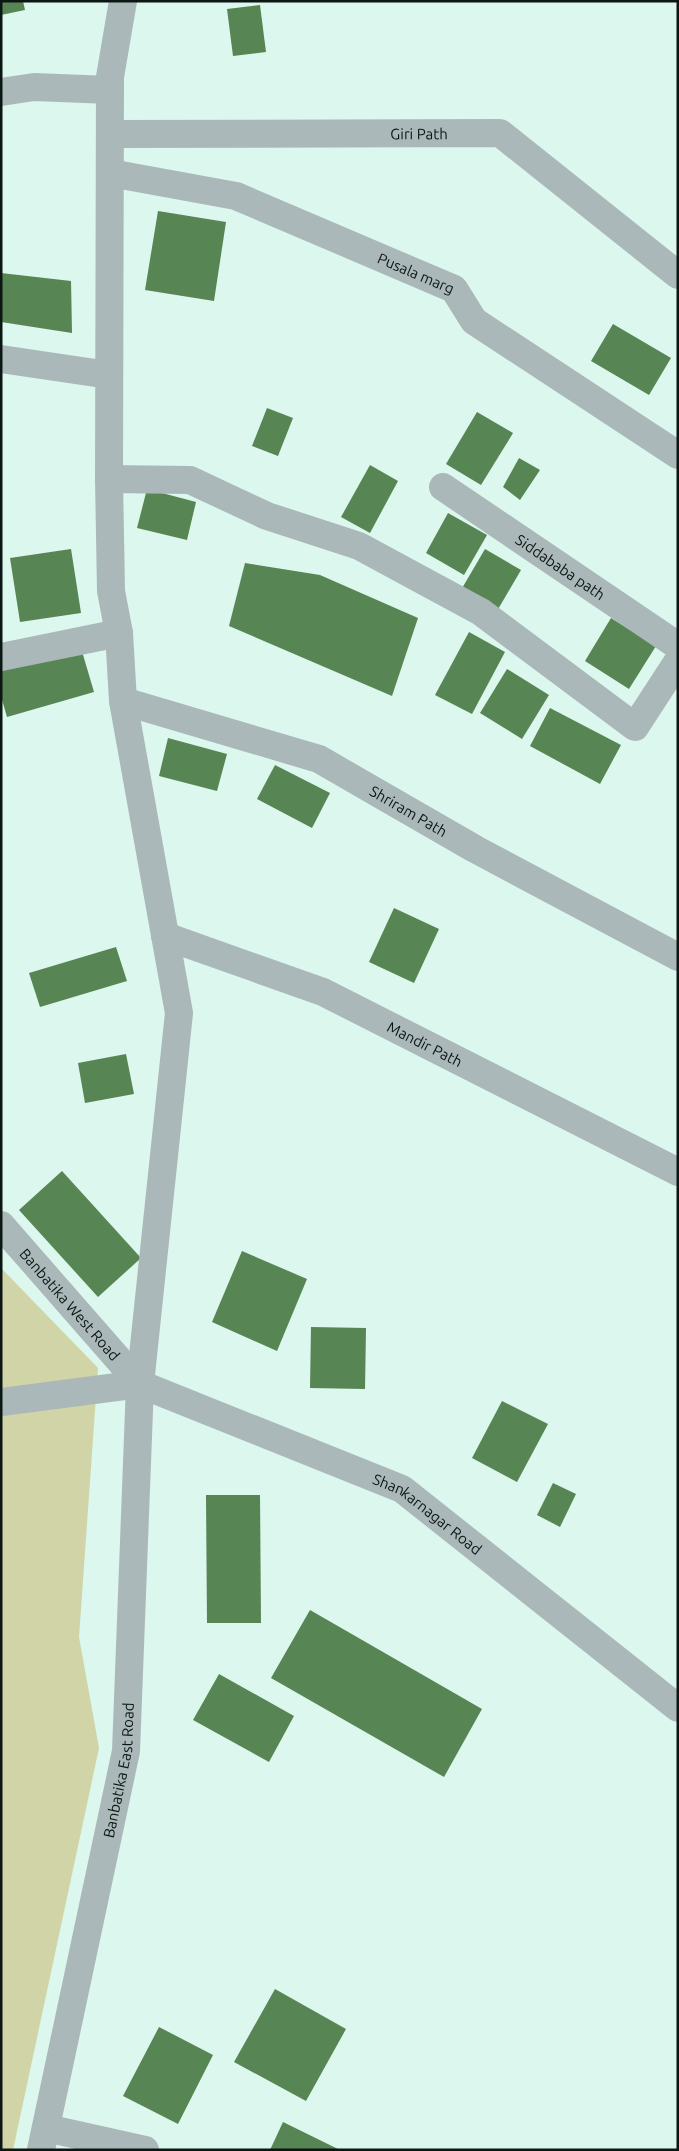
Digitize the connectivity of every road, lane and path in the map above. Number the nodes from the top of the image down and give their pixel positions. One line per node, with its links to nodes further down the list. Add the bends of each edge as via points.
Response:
1 (124, 1): 2 (street, Banbatika East Road)
2 (110, 90): 3 (street, via 34,87); 4 (street, Banbatika East Road)
3 (1, 92)
4 (110, 134): 5 (street, Banbatika East Road); 6 (street, Giri Path, via 500,133)
5 (110, 173): 8 (street, Banbatika East Road); 9 (street, Pusala marg, via 236,196 454,289 474,321)
6 (678, 275)
7 (1, 359): 8 (street)
8 (109, 376): 10 (street, Banbatika East Road)
9 (678, 455)
10 (108, 479): 12 (street, Banbatika East Road, via 111,591); 15 (street, via 190,480 267,516 359,546 481,612 634,727)
11 (443, 487): 13 (street, Siddababa path)
12 (119, 633): 14 (street); 16 (street, Banbatika East Road)
13 (678, 646)
14 (1, 657)
15 (678, 661)
16 (123, 701): 17 (street, Banbatika East Road); 18 (street, Shriram Path, via 319,759 475,849)
17 (165, 936): 19 (street, Mandir Path, via 323,992); 21 (street, Banbatika East Road, via 179,1013)
18 (678, 957)
19 (678, 1172)
20 (1, 1225): 21 (street, Banbatika West Road)
21 (140, 1384): 22 (street); 23 (street, Shankarnagar Road, via 402,1489); 24 (street, Banbatika East Road, via 126,1751)
22 (1, 1402)
23 (678, 1708)
24 (44, 2139): 25 (street)
25 (145, 2150)

